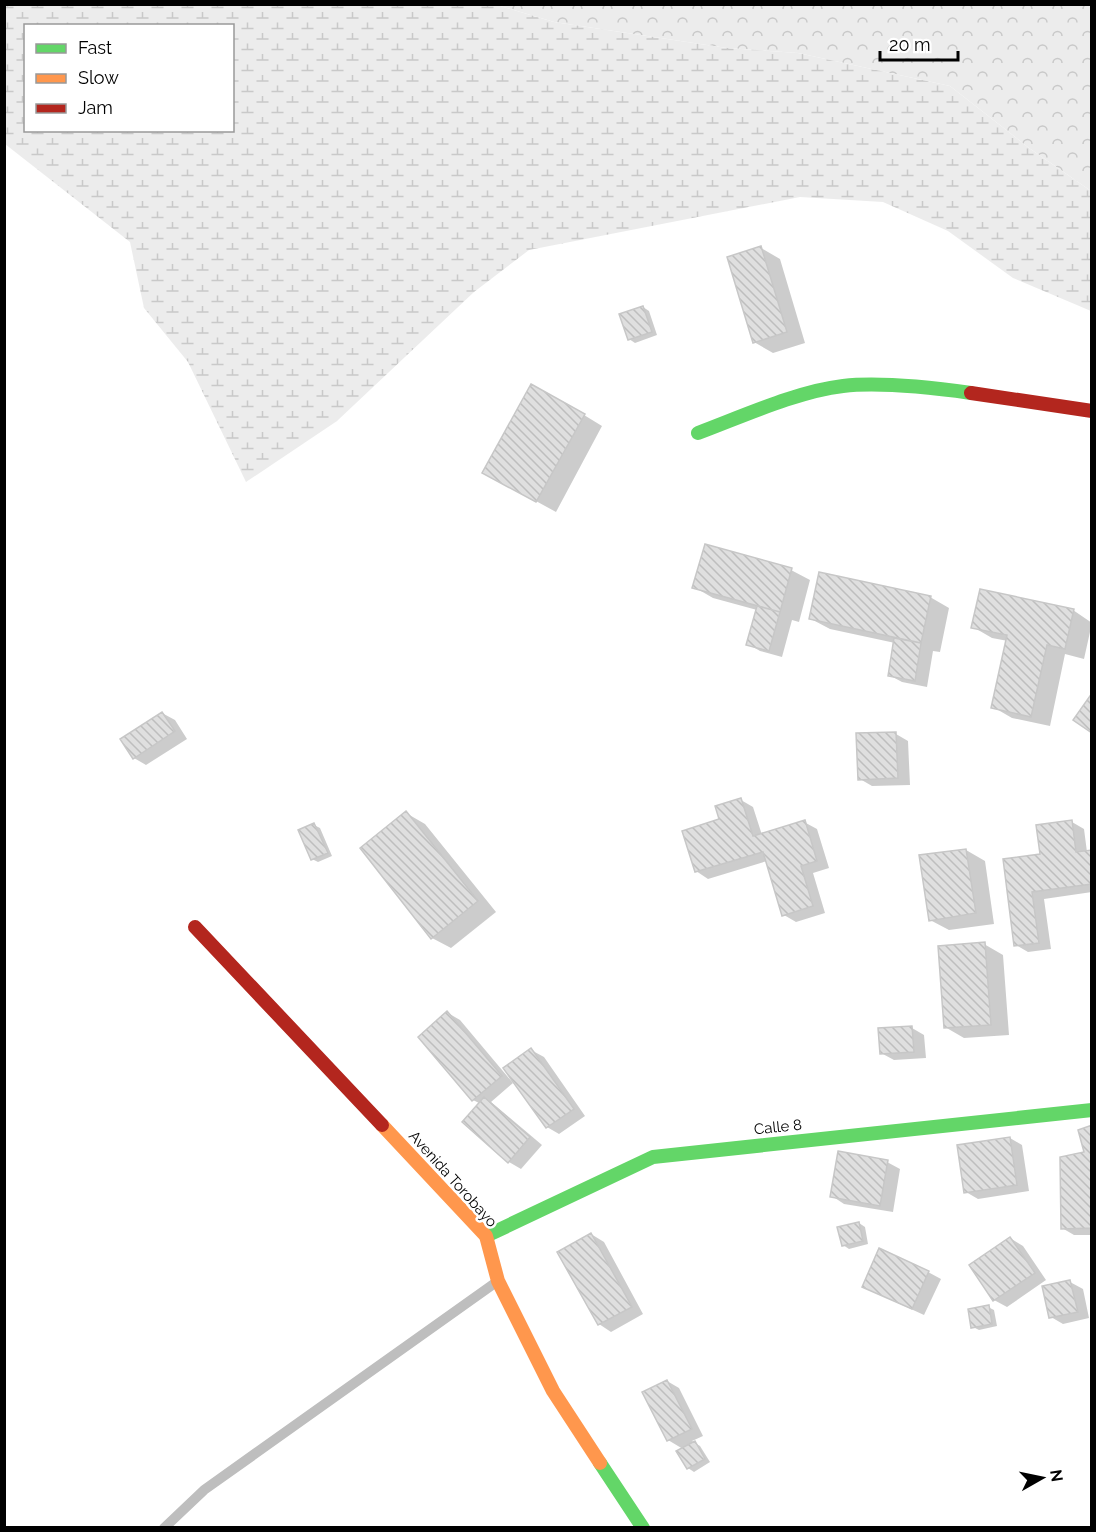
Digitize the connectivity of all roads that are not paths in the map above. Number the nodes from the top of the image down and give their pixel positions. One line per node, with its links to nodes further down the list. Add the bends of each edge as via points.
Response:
1 (1092, 411): 2 (street, via 948,390 843,386 806,394)
2 (698, 433)
3 (195, 927): 5 (street, Avenida Torobayo)
4 (1092, 1110): 5 (street, Calle 8, via 653,1157)
5 (486, 1236): 6 (street, Avenida Torobayo)
6 (498, 1281): 7 (lane, via 204,1490); 8 (street, Avenida Torobayo, via 553,1390)
7 (164, 1527)
8 (643, 1527)

